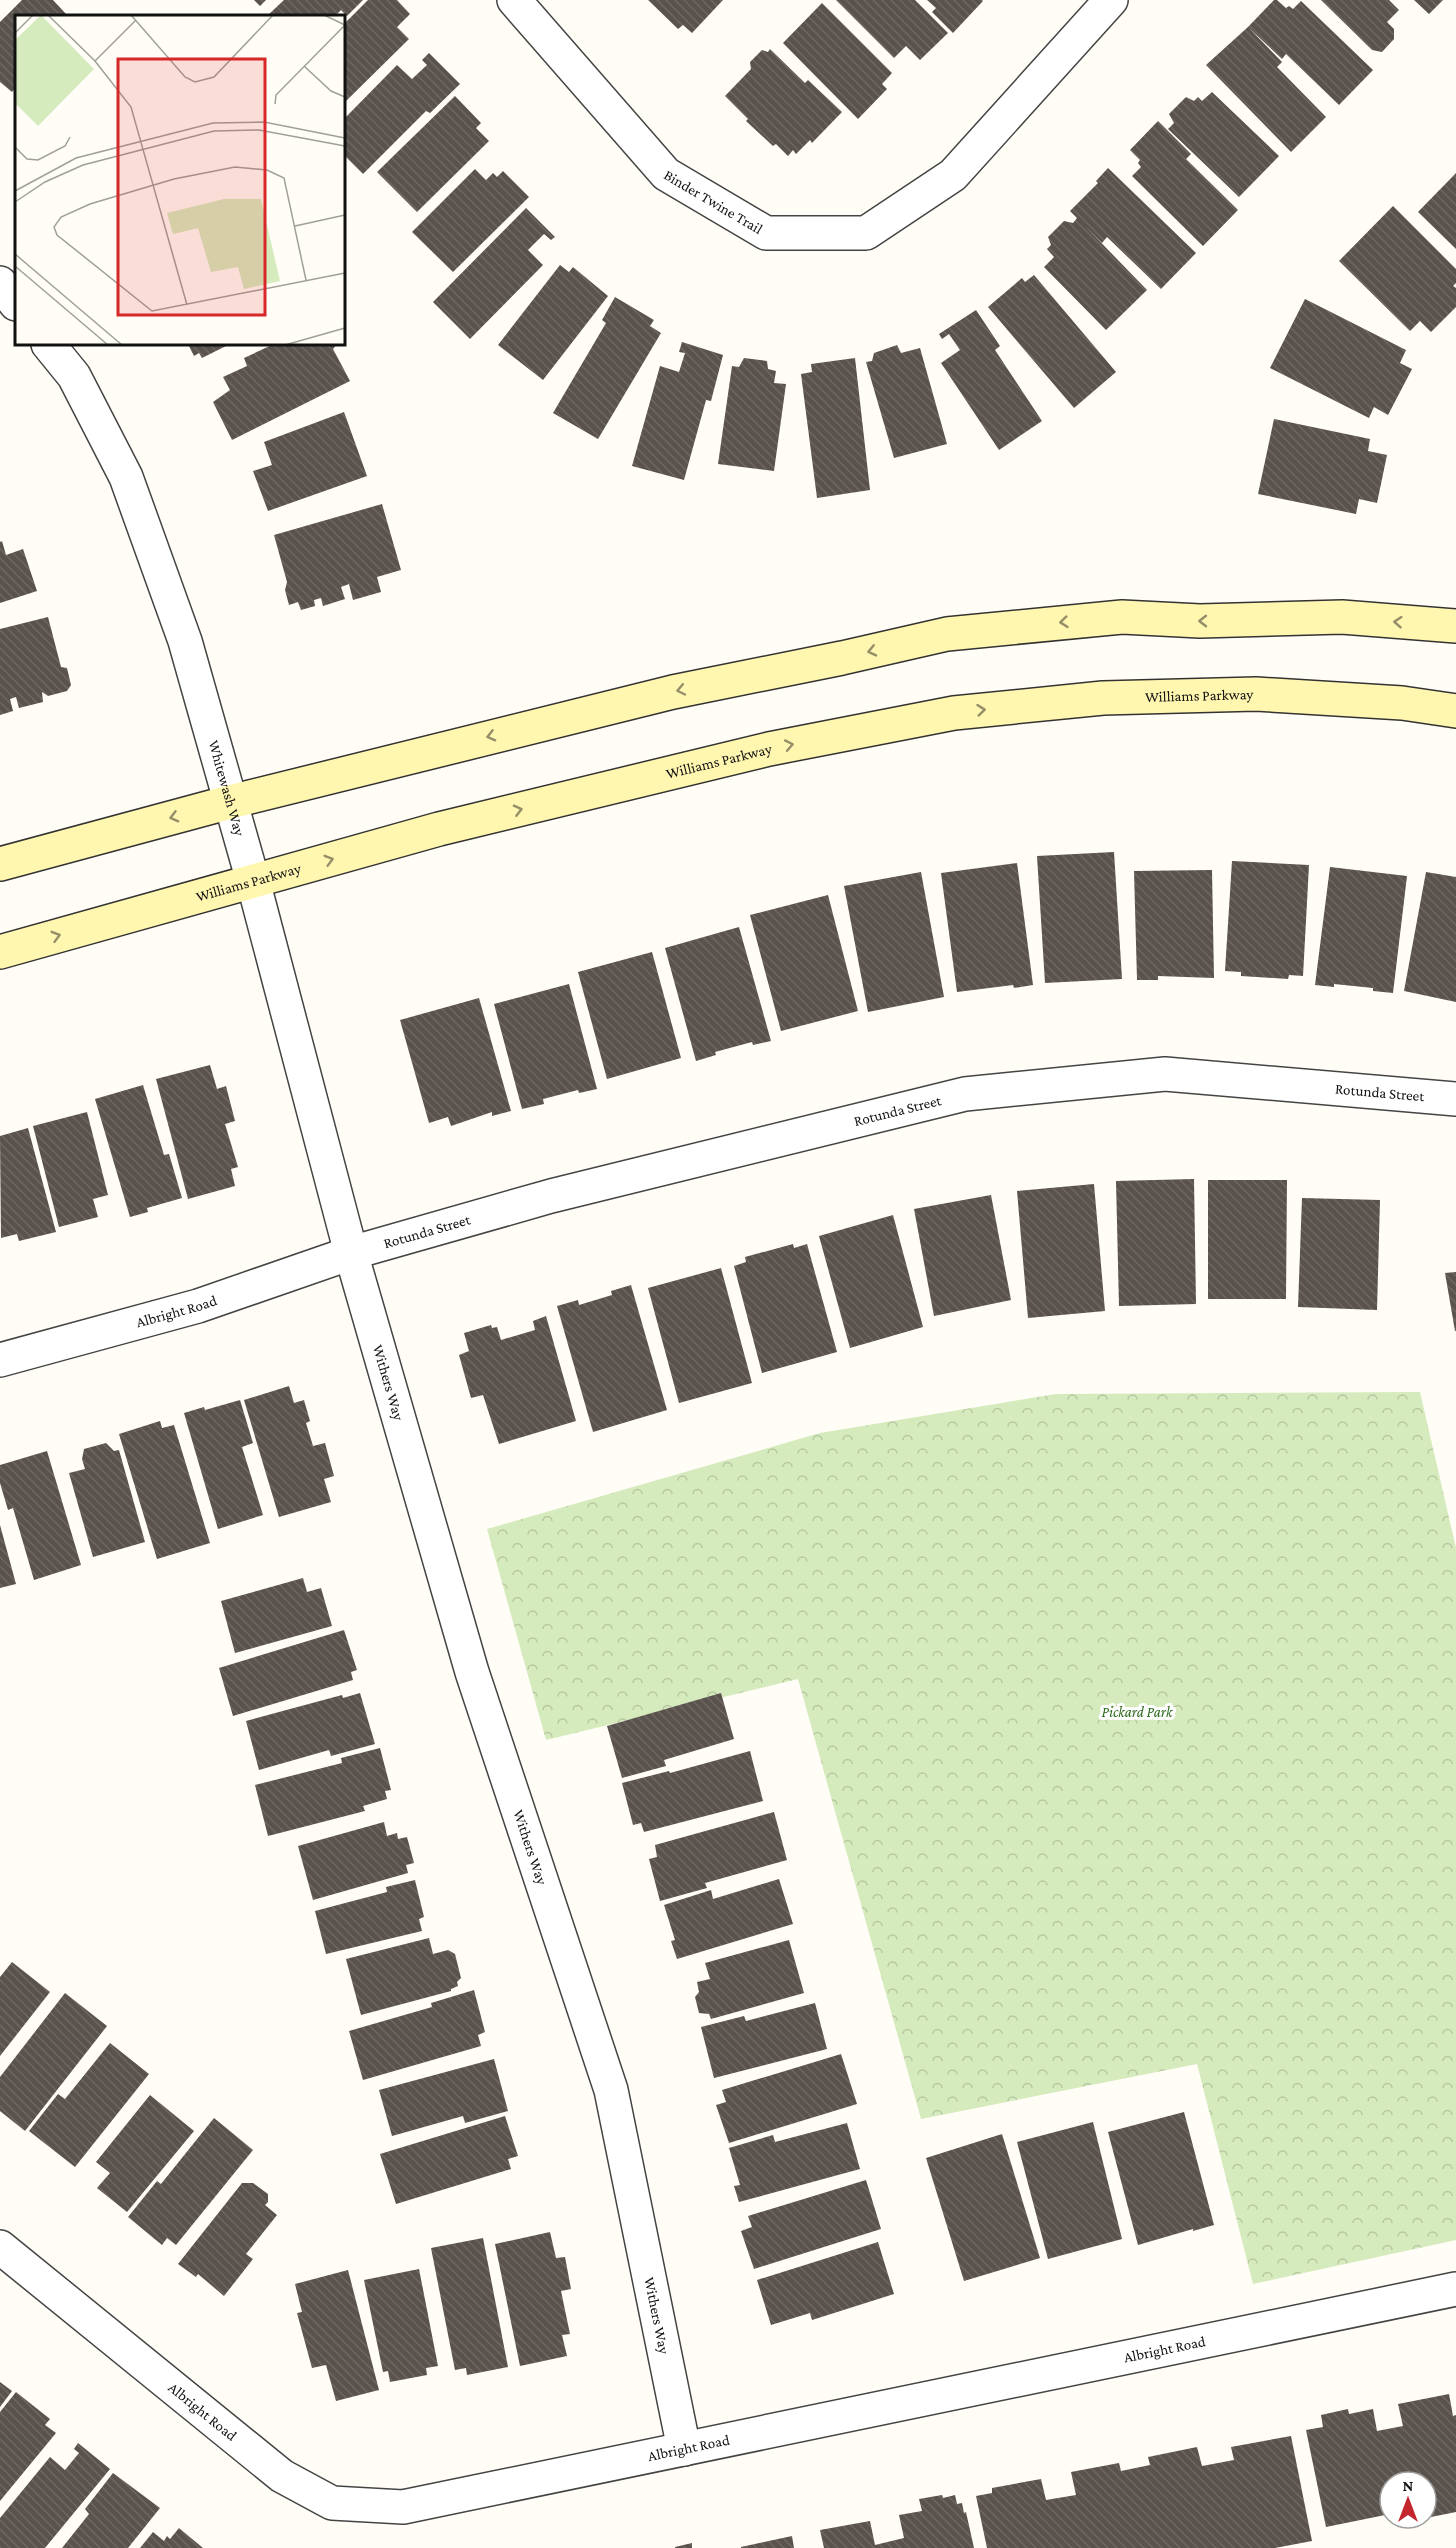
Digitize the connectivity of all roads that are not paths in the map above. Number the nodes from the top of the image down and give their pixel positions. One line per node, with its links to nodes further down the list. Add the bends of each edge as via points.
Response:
1 (514, 0): 2 (street, Binder Twine Trail, via 666,174 766,233 866,233 953,175)
2 (1111, 0)
3 (0, 283): 4 (street)
4 (15, 303)
5 (49, 345): 8 (street, Whitewash Way, via 74,376 126,477 185,641)
6 (1456, 626): 8 (main road, one-way to 8, via 1342,617 1200,621 1122,616 947,634 673,692)
7 (1456, 711): 10 (main road, Williams Parkway, one-way to 7, via 439,829 746,755 954,713 1103,698 1256,694 1402,703)
8 (230, 802): 9 (main road, one-way to 9); 10 (street, Whitewash Way)
9 (0, 864)
10 (253, 881): 11 (main road, Williams Parkway, one-way to 10); 13 (street, Whitewash Way)
11 (0, 952)
12 (1456, 1099): 13 (street, Rotunda Street, via 1165,1074 965,1094 551,1196)
13 (351, 1253): 14 (street, Albright Road, via 198,1306); 17 (street, Withers Way, via 472,1671 611,2090)
14 (0, 1360)
15 (0, 2247): 17 (street, Albright Road, via 282,2476 332,2503 403,2507)
16 (1456, 2289): 17 (street, Albright Road)
17 (684, 2449)

